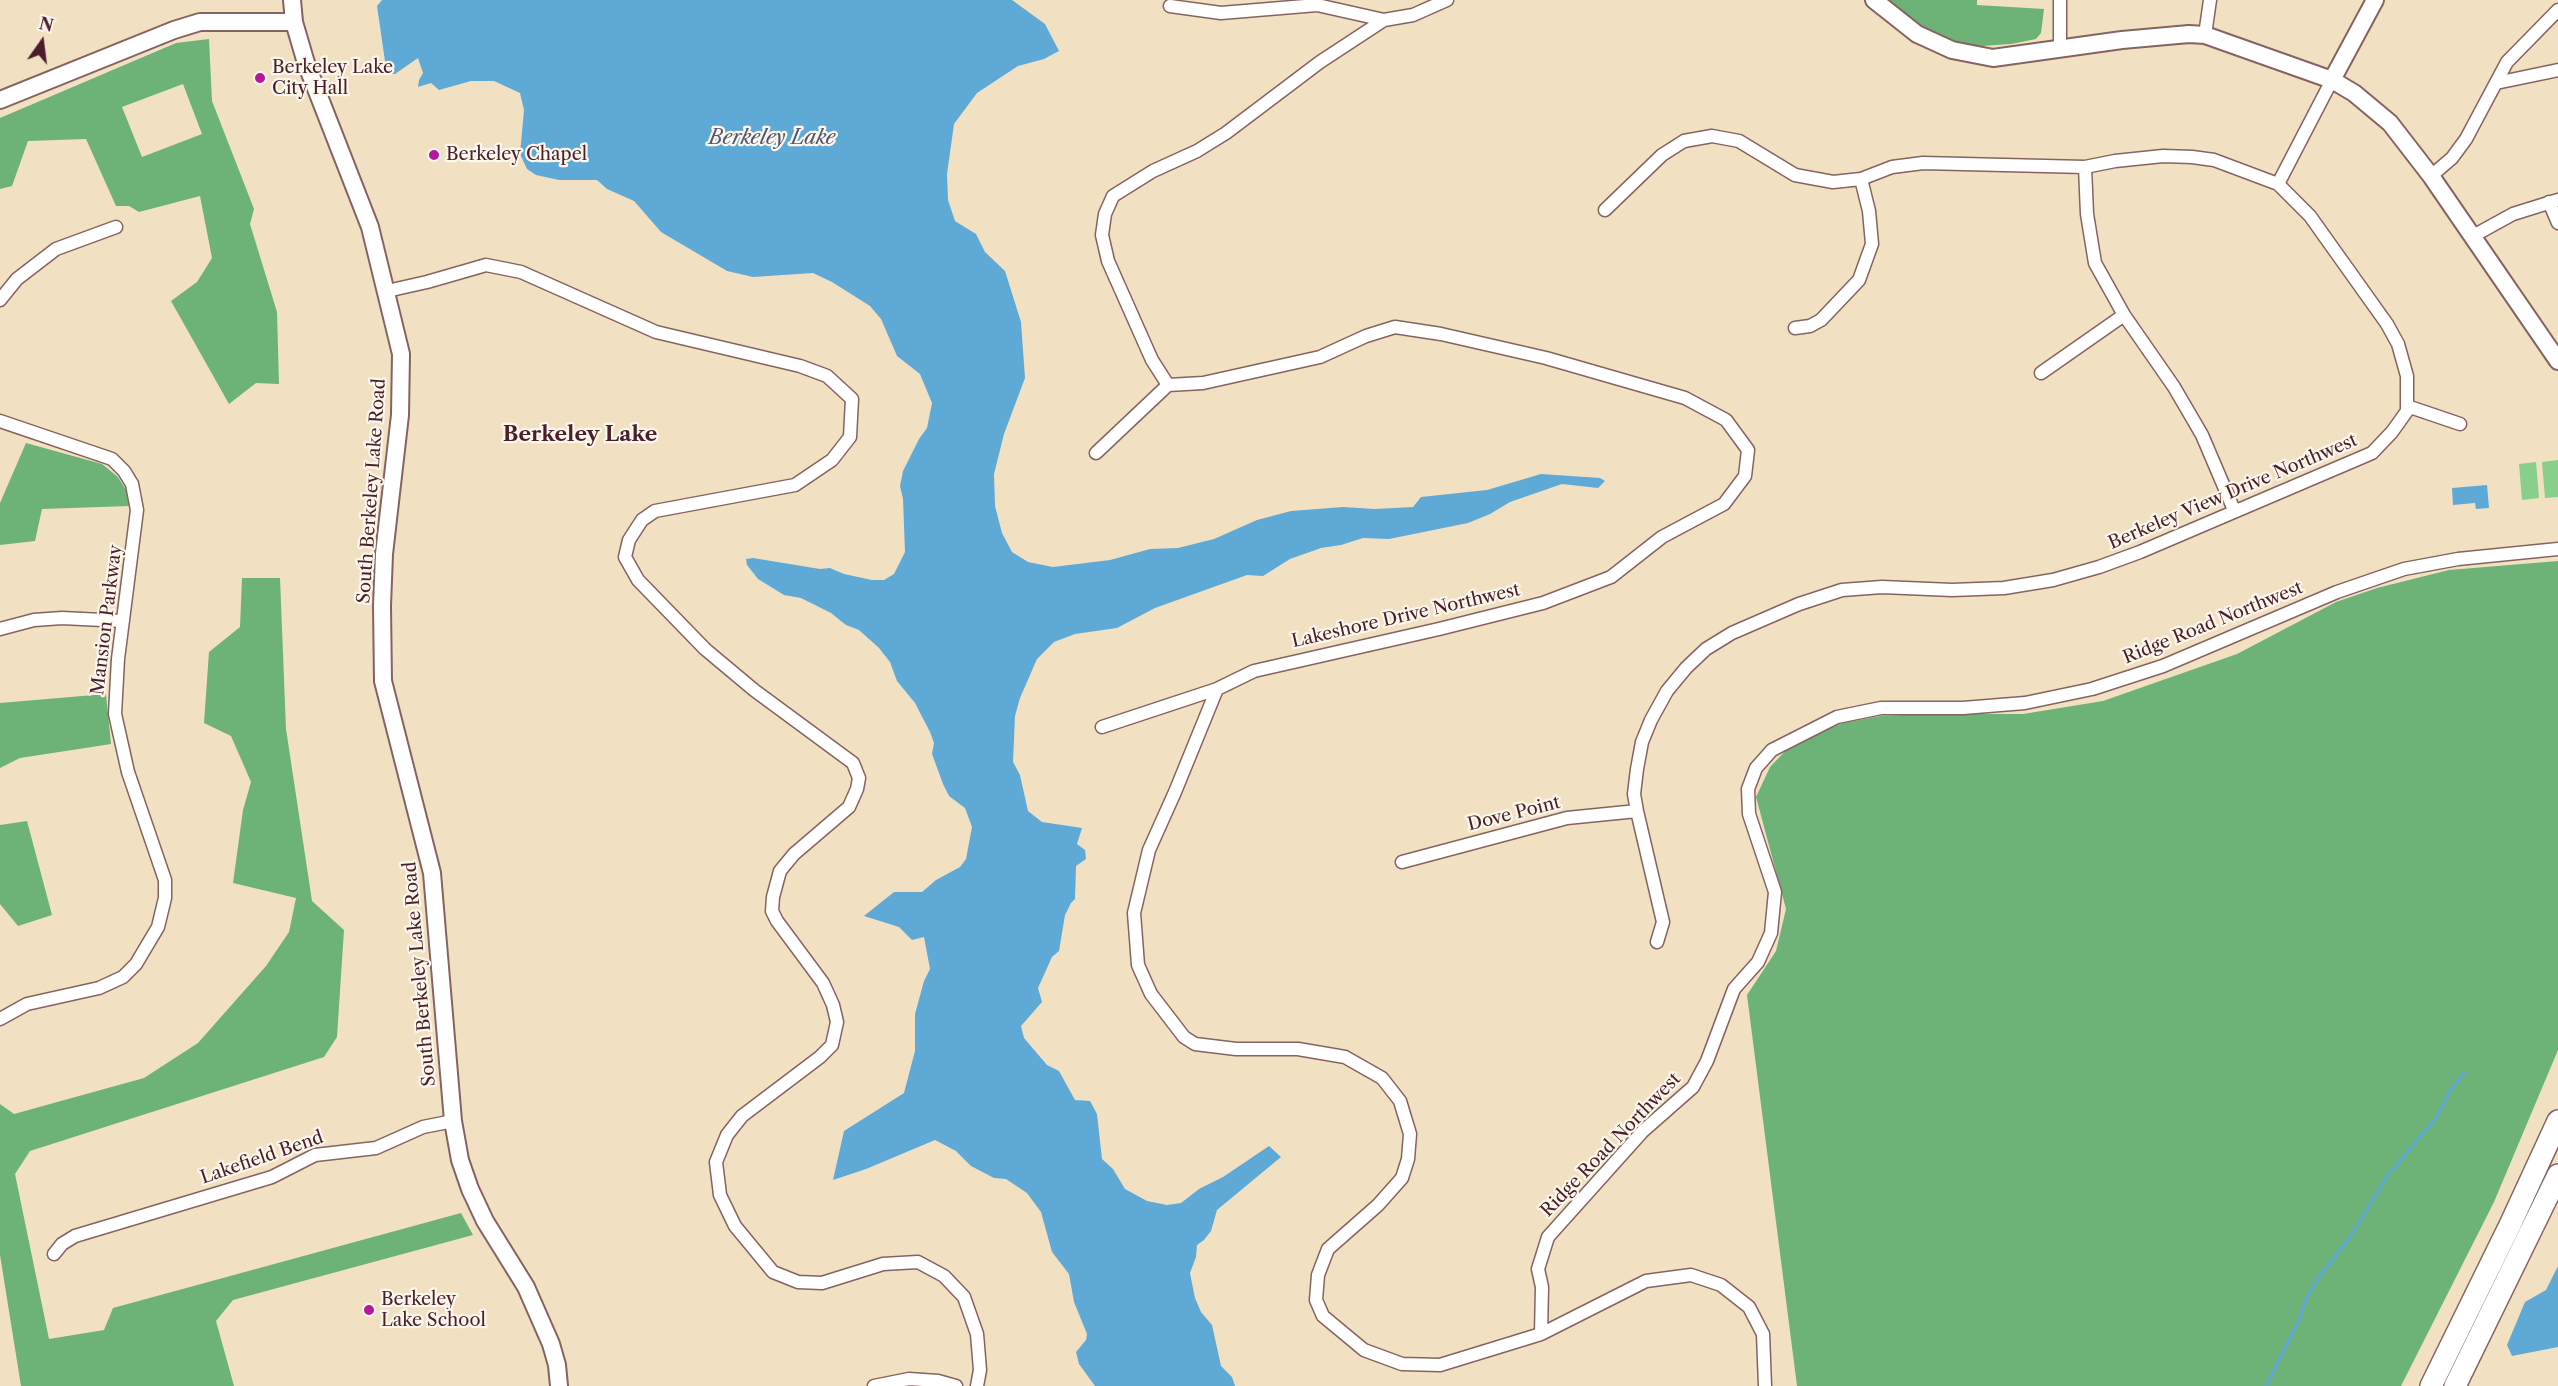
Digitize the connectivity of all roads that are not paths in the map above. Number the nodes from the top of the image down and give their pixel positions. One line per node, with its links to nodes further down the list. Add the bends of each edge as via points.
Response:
1 (292, 0): 10 (street, South Berkeley Lake Road)
2 (1447, 0): 9 (street, via 1413,15)
3 (1874, 0): 12 (street, via 1917,34 1952,50 1993,58)
4 (2060, 0): 12 (street)
5 (2210, 0): 11 (street)
6 (2375, 0): 14 (street)
7 (1170, 6): 9 (street, via 1221,13 1317,4)
8 (2558, 10): 15 (street, via 2507,62)
9 (1384, 20): 32 (street, via 1197,152 1153,171 1113,196 1102,235 1108,261 1152,360)
10 (294, 22): 16 (street, via 200,22); 26 (street, South Berkeley Lake Road, via 331,132 370,227)
11 (2205, 35): 12 (street); 14 (street)
12 (2060, 48)
13 (2558, 70): 15 (street)
14 (2332, 80): 18 (street, via 2390,123); 20 (street)
15 (2496, 83): 18 (street, via 2466,139)
16 (0, 100)
17 (2085, 167): 19 (street, Berkeley View Drive Northwest, via 1933,164 1892,167); 20 (street, Berkeley View Drive Northwest, via 2163,156 2192,157 2214,160); 28 (street, via 2092,252)
18 (2431, 176): 25 (street)
19 (1861, 179): 22 (street, Berkeley View Drive Northwest, via 1833,182 1795,175 1739,141 1712,136 1684,141 1662,154); 29 (street, via 1872,244 1864,270 1821,320)
20 (2278, 184): 33 (street, Berkeley View Drive Northwest, via 2332,245 2398,344 2407,376)
21 (2554, 201): 23 (street); 25 (street, via 2513,214)
22 (1605, 210)
23 (2558, 224)
24 (116, 227): 27 (street, via 56,249 17,279)
25 (2473, 236): 30 (street)
26 (387, 291): 47 (street, South Berkeley Lake Road, via 401,354 400,415 384,564 383,681 432,873); 55 (street, via 486,265 521,272 656,332 827,376 852,399 850,437 832,460 795,485 655,511 642,520 629,540 625,557 638,580 705,649 853,763 858,778 849,807 794,854 780,871 773,897 772,911 823,983 833,1005 837,1022 832,1045 742,1116 727,1135 716,1162 720,1194 735,1227 754,1251 773,1272 798,1282 822,1283 883,1264 918,1262 944,1276 964,1298 977,1334)
27 (0, 300)
28 (2124, 315): 31 (street); 37 (street, via 2202,435)
29 (1795, 328)
30 (2558, 361)
31 (2041, 373)
32 (1168, 385): 36 (street); 41 (street, Lakeshore Drive Northwest, via 1203,383 1320,357 1395,327 1546,358 1685,398 1726,420 1748,450 1745,476 1724,504 1662,537 1611,577 1543,603 1254,671)
33 (2407, 406): 35 (street); 37 (street, Berkeley View Drive Northwest, via 2392,432 2372,453)
34 (0, 421): 39 (street, Mansion Parkway, via 98,452 112,459 132,484 137,510)
35 (2460, 424)
36 (1096, 453)
37 (2234, 510): 43 (street, Berkeley View Drive Northwest, via 2188,533 2053,580 2004,588 1842,590 1732,633 1706,649 1686,669 1667,691 1651,720 1636,769)
38 (2558, 549): 51 (street, Ridge Road Northwest, via 2404,569 2337,592 2163,666 2092,689 2025,703 1881,708 1837,717 1772,750 1756,768 1748,789 1749,813 1775,892 1771,933 1758,962 1734,989 1693,1087 1643,1131 1548,1237 1538,1269)
39 (123, 621): 40 (street, via 62,618); 46 (street, Mansion Parkway, via 116,714 128,772 165,880 158,927 136,964 115,982 27,1004)
40 (0, 628)
41 (1217, 689): 42 (street, Lakeshore Drive Northwest); 51 (street, via 1149,850 1140,883 1134,913 1138,965 1150,994 1177,1029 1195,1044 1236,1049 1298,1049 1345,1057 1382,1078 1400,1101 1410,1134 1408,1159 1401,1178 1378,1205 1328,1249 1317,1283 1316,1300 1323,1316 1365,1350 1402,1364 1440,1365)
42 (1102, 727)
43 (1637, 811): 44 (street, Dove Point, via 1567,818); 45 (street, Berkeley View Drive Northwest, via 1663,922)
44 (1402, 862)
45 (1657, 942)
46 (0, 1019)
47 (453, 1121): 50 (street, Lakefield Bend, via 423,1127 376,1148 315,1155 272,1178 75,1236); 52 (street, South Berkeley Lake Road, via 470,1189 526,1287 551,1344)
48 (2558, 1121): 57 (highway)
49 (2558, 1175): 58 (highway)
50 (54, 1254)
51 (1541, 1334): 56 (street, via 1646,1281 1691,1275 1721,1285 1749,1307 1763,1334)
52 (558, 1386)
53 (874, 1386): 54 (street, via 909,1379 938,1380)
54 (956, 1386)
55 (977, 1386)
56 (1765, 1386)
57 (2431, 1386)
58 (2455, 1386)

